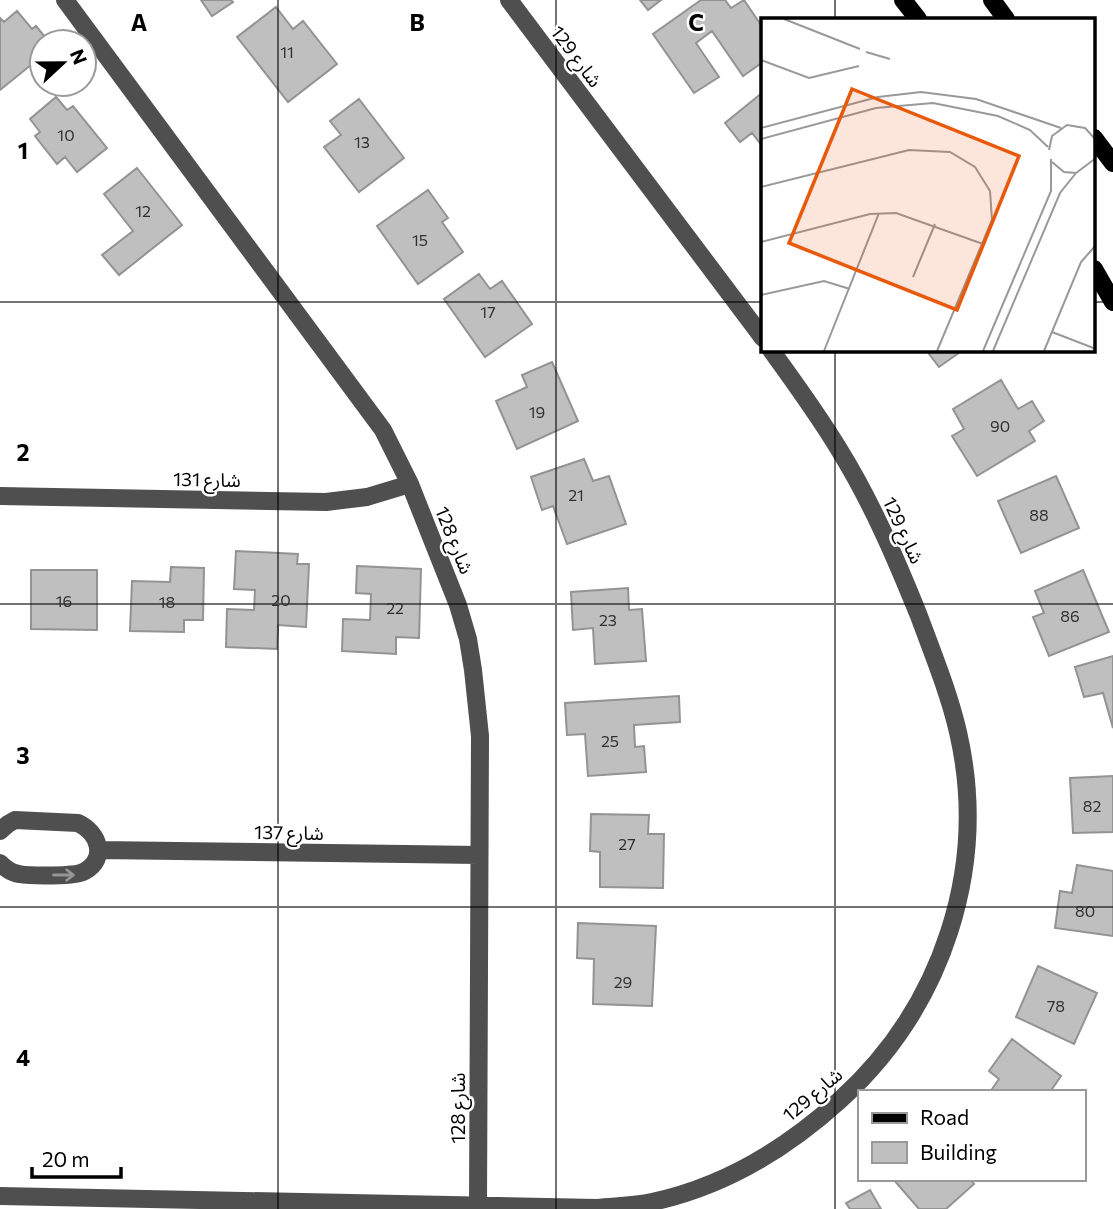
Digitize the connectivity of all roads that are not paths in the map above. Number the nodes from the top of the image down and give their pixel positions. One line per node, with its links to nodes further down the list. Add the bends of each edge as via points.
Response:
1 (65, 0): 13 (street, شارع 128, via 383,430)
2 (509, 0): 11 (street, شارع 129)
3 (903, 0): 5 (main road)
4 (992, 0): 6 (main road)
5 (917, 18)
6 (1005, 18)
7 (1096, 141): 8 (main road)
8 (1113, 163)
9 (1096, 272): 10 (main road)
10 (1113, 302)
11 (761, 335)
12 (772, 352): 20 (street, شارع 129, via 809,402 872,509 930,646 958,731 967,850 951,928 923,995 883,1055 822,1116 756,1162 701,1187 652,1202 597,1208)
13 (410, 484): 14 (street, شارع 131, via 367,497 326,502); 17 (street, شارع 128, via 452,589 473,670 480,736)
14 (0, 496)
15 (0, 831): 16 (street, via 15,820 78,823 93,834)
16 (98, 850): 17 (street, شارع 137); 18 (street, one-way to 16, via 19,874 75,875 91,867)
17 (479, 855): 20 (street, شارع 128)
18 (0, 863)
19 (0, 1196): 20 (street, شارع 129)
20 (478, 1205)

